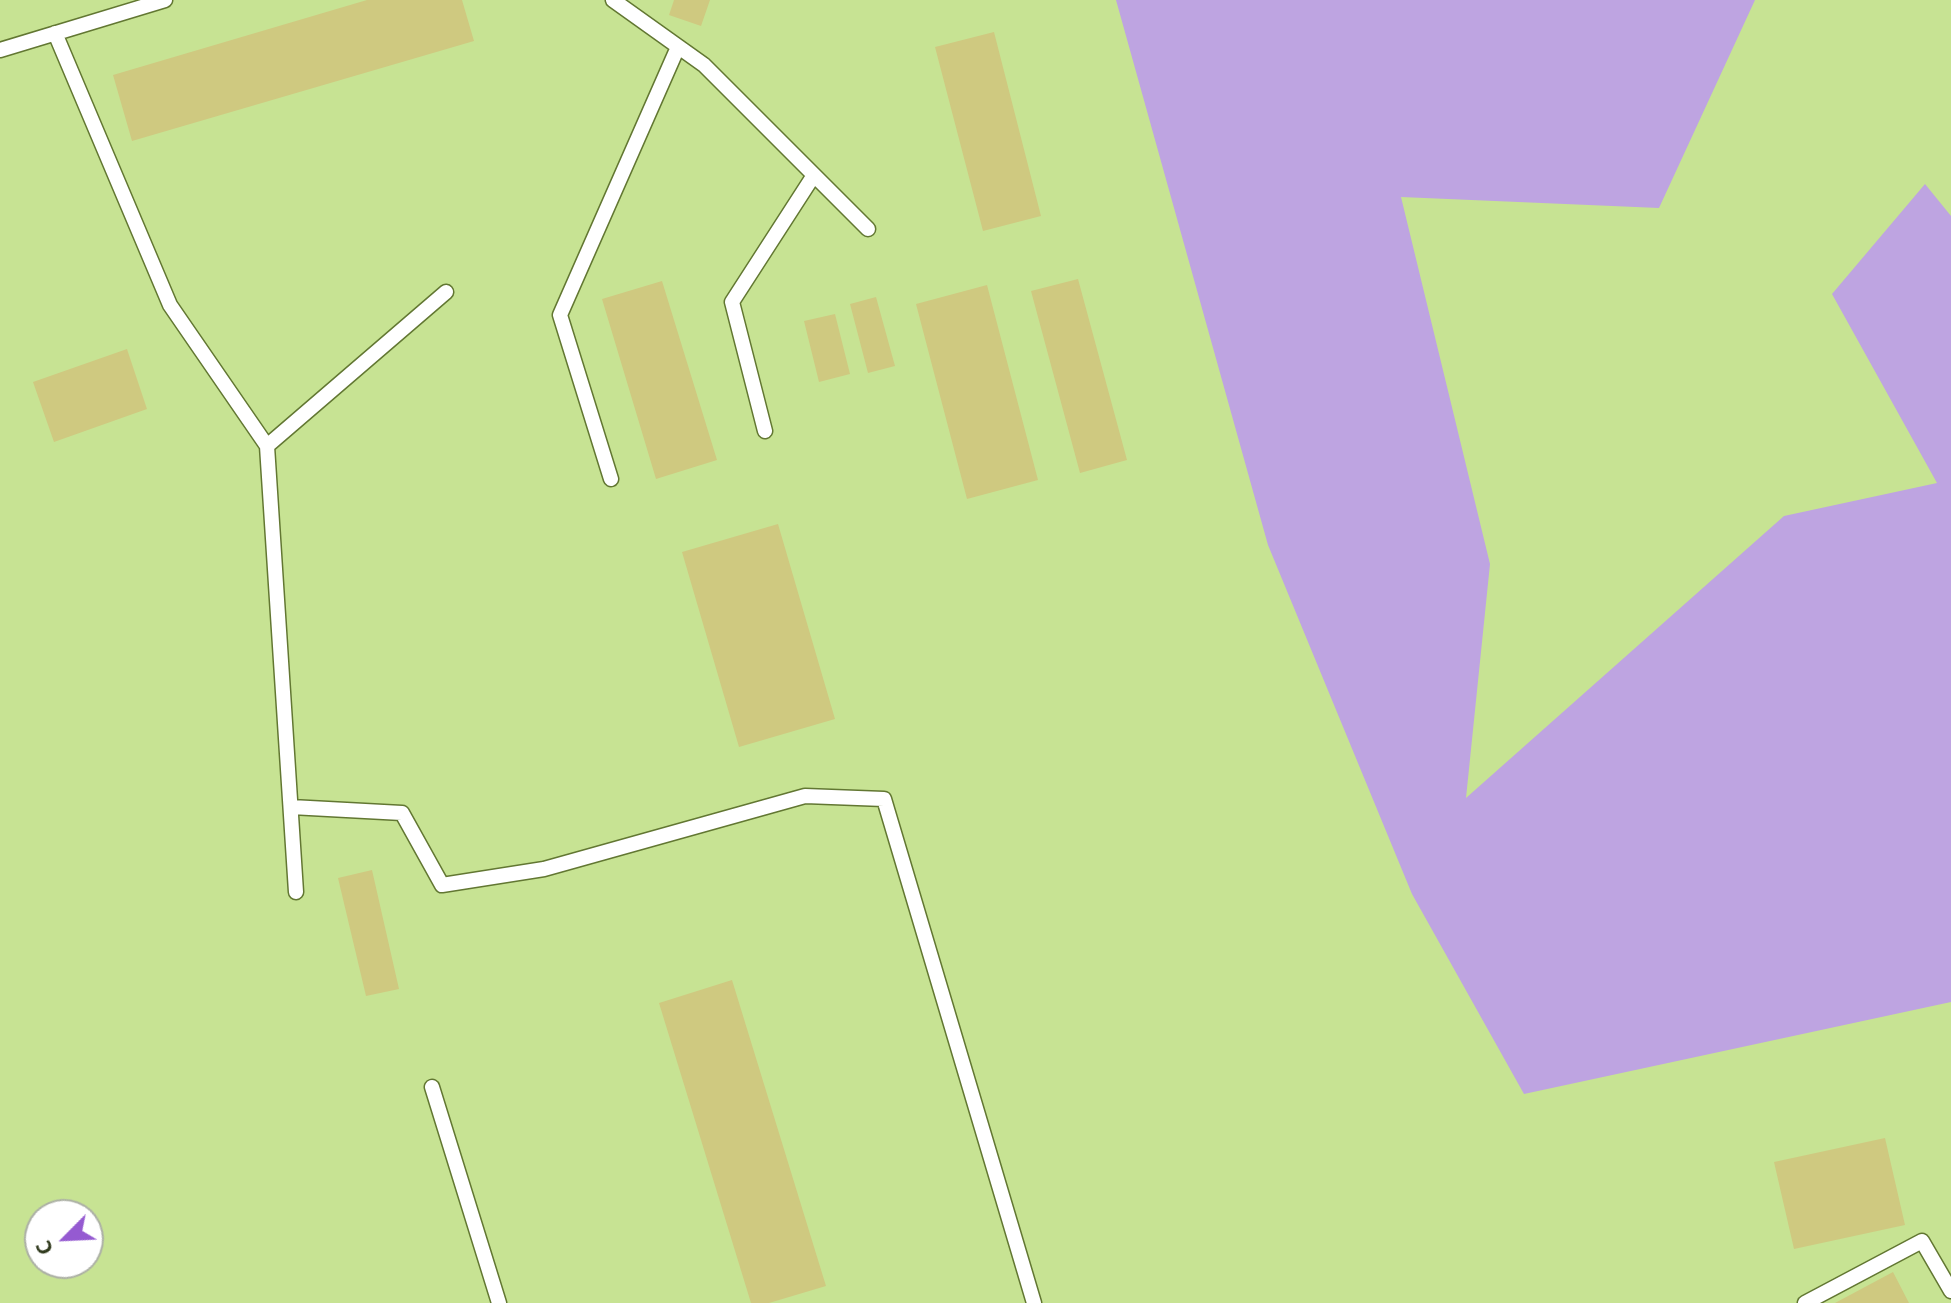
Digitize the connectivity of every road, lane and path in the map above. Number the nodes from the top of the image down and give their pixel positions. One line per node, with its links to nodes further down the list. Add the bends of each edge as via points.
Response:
1 (165, 0): 3 (lane)
2 (613, 0): 4 (lane)
3 (55, 33): 5 (lane); 10 (lane, via 170,305)
4 (678, 47): 6 (lane, via 704,65); 11 (lane, via 560,315)
5 (0, 50)
6 (814, 175): 7 (lane); 9 (lane, via 732,302)
7 (868, 229)
8 (446, 292): 10 (lane)
9 (765, 431)
10 (267, 446): 12 (lane)
11 (611, 479)
12 (291, 807): 13 (lane); 17 (lane, via 402,813 442,885 544,869 805,796 884,799)
13 (296, 892)
14 (432, 1087): 16 (lane)
15 (1951, 1291): 18 (lane, via 1922,1241)
16 (499, 1303)
17 (1034, 1303)
18 (1805, 1303)

